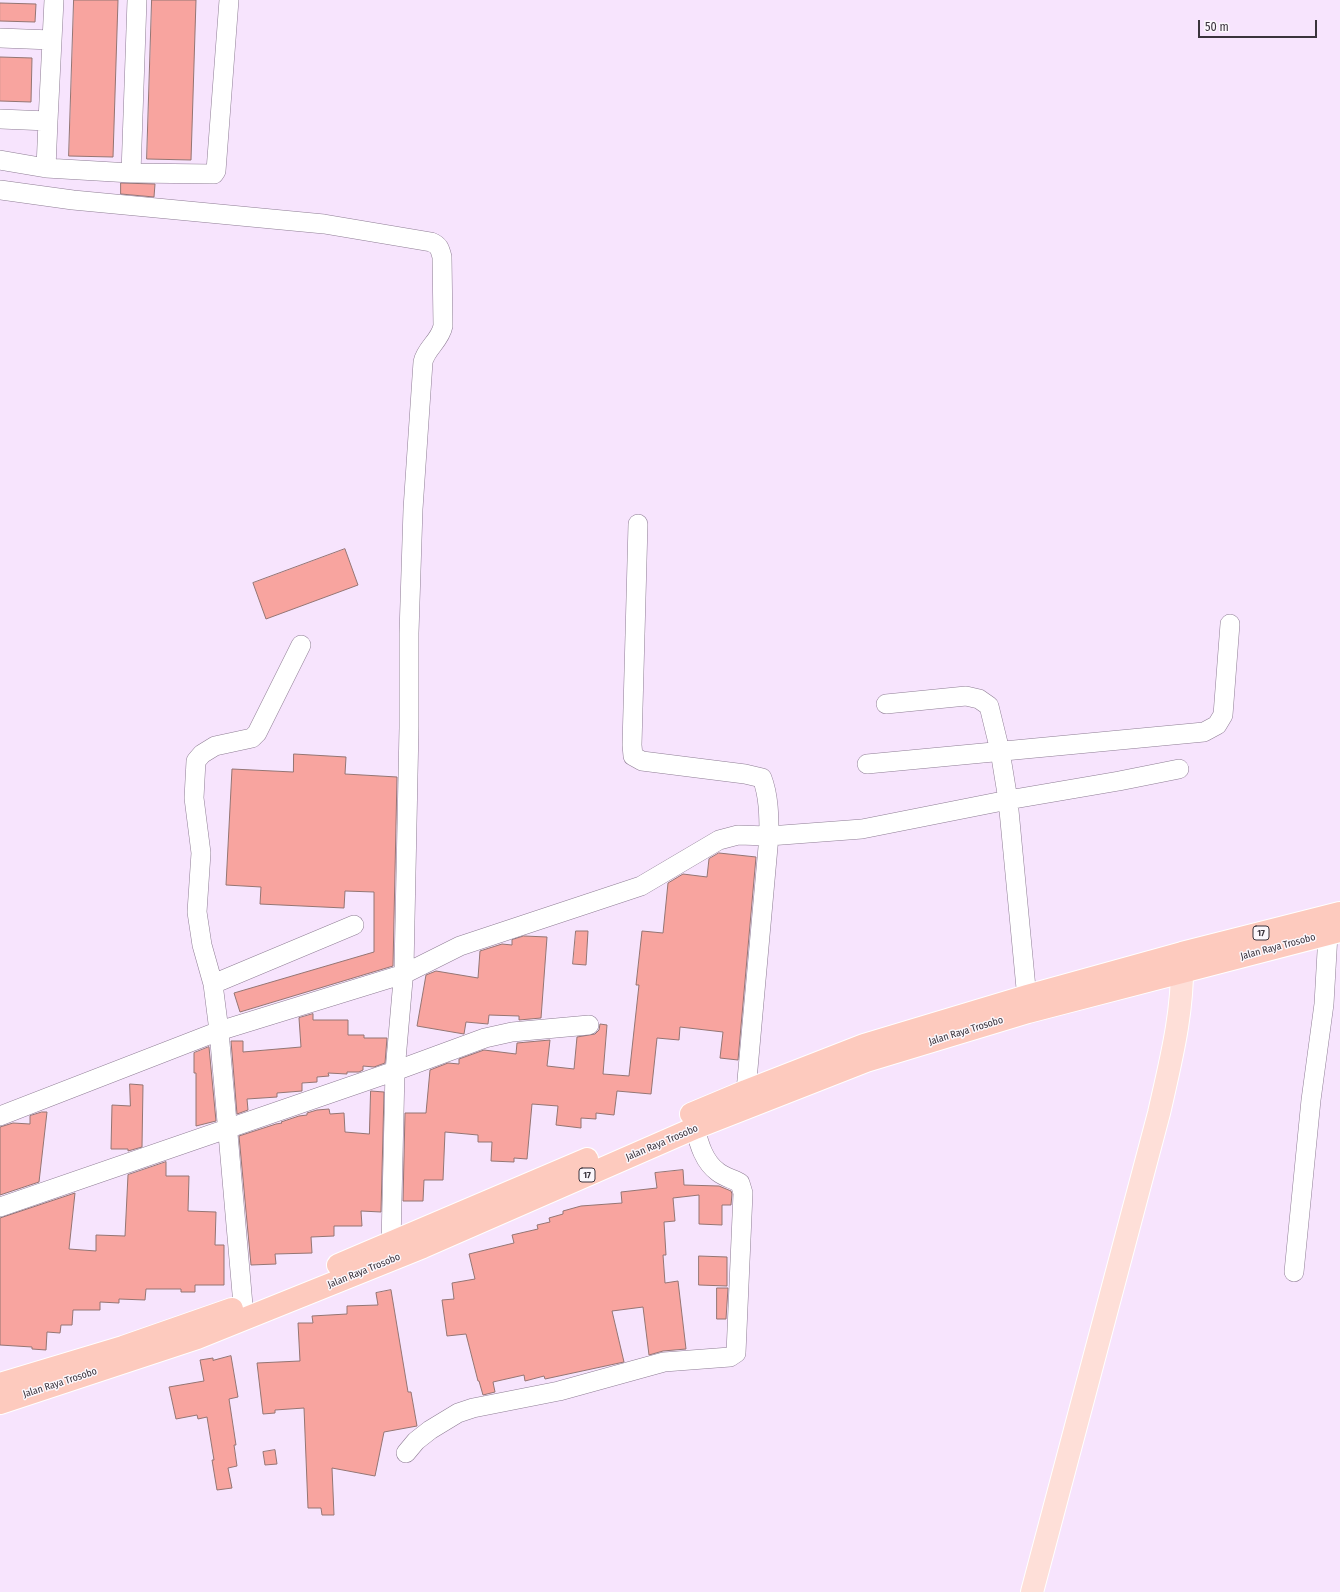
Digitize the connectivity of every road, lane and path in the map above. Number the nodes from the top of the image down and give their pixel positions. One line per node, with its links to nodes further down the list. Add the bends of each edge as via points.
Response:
1 (54, 0): 5 (street)
2 (137, 0): 10 (street)
3 (229, 0): 10 (street, via 216,171 210,175)
4 (0, 38): 5 (street)
5 (52, 40): 7 (street)
6 (0, 119): 7 (street)
7 (48, 121): 9 (street)
8 (0, 160): 9 (street)
9 (46, 168): 10 (street)
10 (131, 173)
11 (0, 190): 24 (street, via 73,200 324,224 431,242 440,248 443,326 439,337 424,355 414,508 409,633)
12 (638, 524): 20 (street, via 633,756 642,761 762,778 766,789)
13 (1230, 624): 16 (street, via 1223,715 1221,721 1212,728 1195,734)
14 (301, 645): 26 (street, via 257,733 252,738 215,746 196,761 194,798 201,853 197,912 202,945)
15 (886, 704): 16 (street, via 966,696 979,699 989,706)
16 (1000, 751): 17 (street); 19 (street)
17 (867, 764)
18 (1179, 768): 19 (street)
19 (1008, 800): 20 (street, via 862,829); 27 (street)
20 (769, 832): 24 (street, via 719,840 641,886); 31 (street)
21 (1340, 912): 25 (highway, Jalan Raya Trosobo / 17)
22 (354, 925): 26 (street)
23 (1330, 944): 25 (highway, Jalan Raya Trosobo / 17); 37 (street)
24 (404, 966): 28 (street); 30 (street)
25 (1183, 971): 27 (highway, Jalan Raya Trosobo / 17); 42 (main road, via 1176,1039 1159,1113)
26 (213, 984): 28 (street)
27 (1028, 1004): 31 (highway, Jalan Raya Trosobo / 17, via 864,1045); 34 (highway, Jalan Raya Trosobo / 17, via 866,1061)
28 (218, 1024): 32 (street); 33 (street)
29 (589, 1025): 30 (street, via 512,1032 485,1038)
30 (395, 1072): 33 (street); 36 (street)
31 (746, 1091): 36 (highway, Jalan Raya Trosobo / 17)
32 (0, 1116)
33 (228, 1128): 35 (street); 38 (street)
34 (699, 1141): 36 (highway, Jalan Raya Trosobo / 17, via 430,1244); 41 (street, via 710,1165 718,1173 740,1183 743,1193 736,1353 730,1357 664,1362 558,1392 473,1408 458,1413 430,1430)
35 (0, 1208)
36 (383, 1252): 38 (highway, Jalan Raya Trosobo / 17); 40 (highway, Jalan Raya Trosobo / 17, via 197,1338)
37 (1294, 1272)
38 (243, 1305): 39 (highway, Jalan Raya Trosobo / 17, via 123,1347)
39 (0, 1384)
40 (0, 1403)
41 (406, 1453)
42 (1032, 1592)

